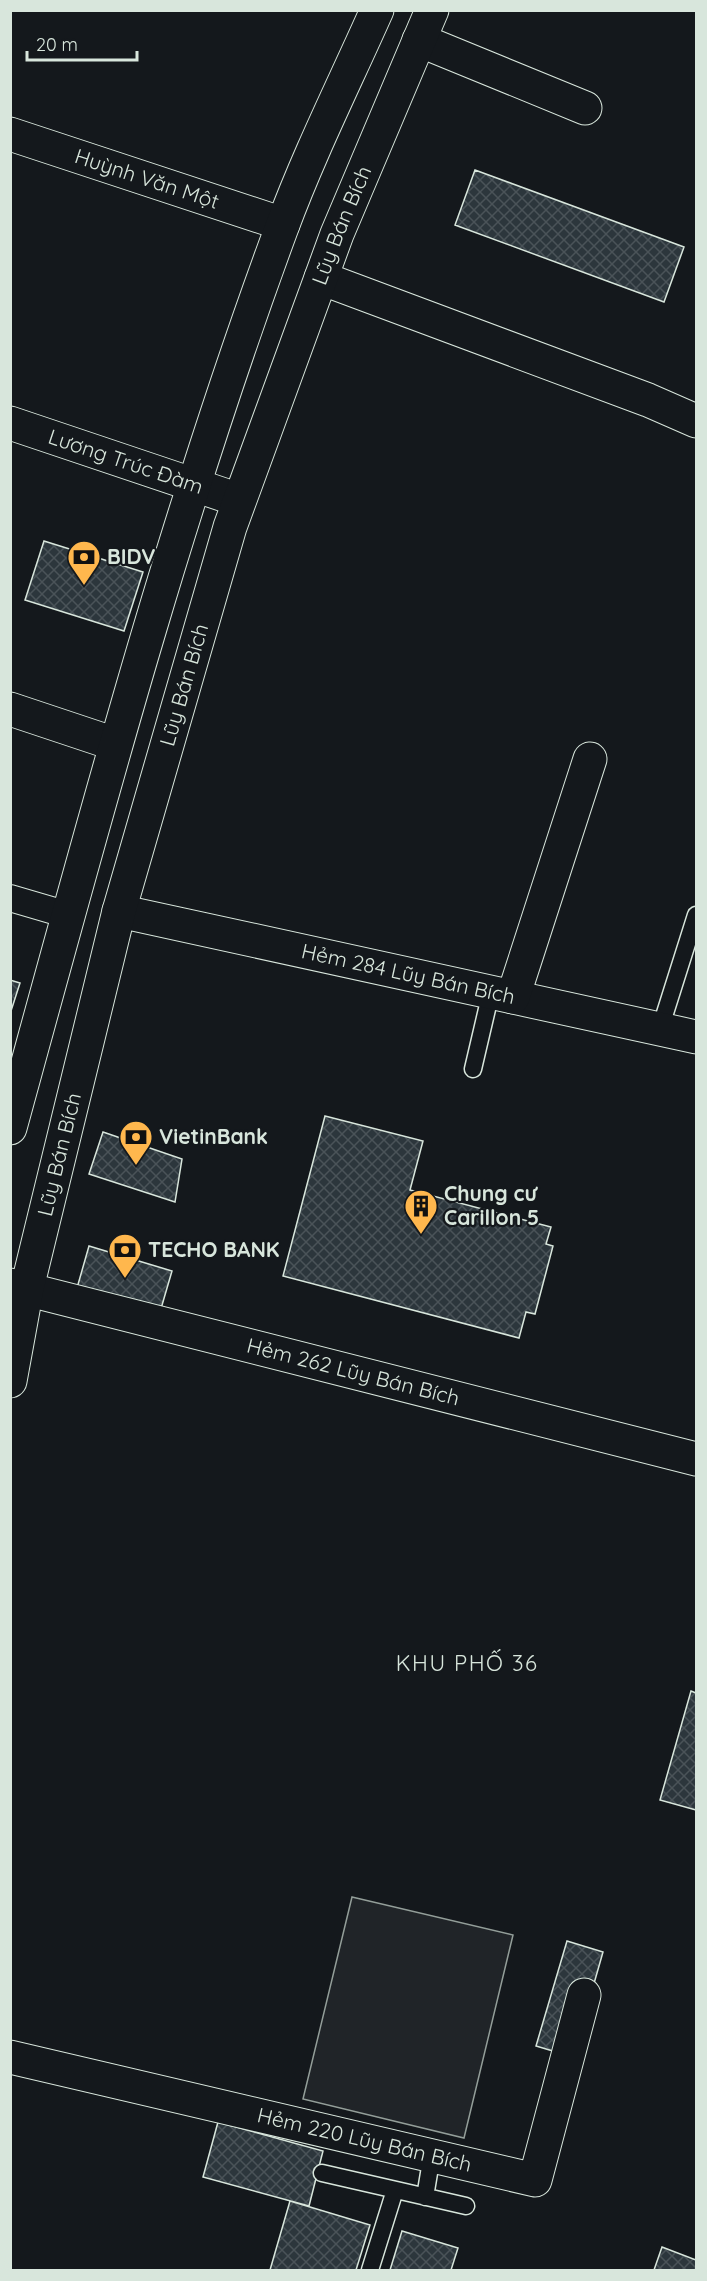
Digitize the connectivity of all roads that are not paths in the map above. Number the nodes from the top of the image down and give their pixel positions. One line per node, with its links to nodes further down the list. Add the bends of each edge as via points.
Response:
1 (377, 10): 6 (street)
2 (432, 10): 3 (street, Lũy Bán Bích)
3 (419, 40): 4 (street); 7 (street, Lũy Bán Bích)
4 (585, 108)
5 (10, 134): 6 (street, Huỳnh Văn Một)
6 (283, 224): 10 (street)
7 (321, 278): 8 (street); 11 (street, Lũy Bán Bích)
8 (696, 421)
9 (10, 423): 10 (street, Lương Trúc Đàm)
10 (195, 485): 11 (street, Lương Trúc Đàm); 13 (street)
11 (239, 500): 16 (street, Lũy Bán Bích)
12 (10, 709): 13 (street)
13 (115, 744): 17 (street)
14 (590, 759): 19 (street)
15 (10, 898): 17 (street)
16 (119, 911): 19 (street, Hẻm 284 Lũy Bán Bích); 24 (street, Lũy Bán Bích)
17 (68, 915): 23 (street)
18 (696, 915): 20 (lane)
19 (502, 994): 20 (street, Hẻm 284 Lũy Bán Bích); 22 (lane)
20 (660, 1029): 21 (street, Hẻm 284 Lũy Bán Bích)
21 (696, 1037)
22 (473, 1069)
23 (10, 1128)
24 (19, 1286): 25 (street, Lũy Bán Bích); 26 (street, Hẻm 262 Lũy Bán Bích)
25 (10, 1381)
26 (696, 1459)
27 (584, 1995): 29 (street, Hẻm 220 Lũy Bán Bích, via 535,2180)
28 (10, 2057): 29 (street, Hẻm 220 Lũy Bán Bích)
29 (432, 2155): 32 (lane)
30 (322, 2174): 31 (lane)
31 (395, 2190): 32 (lane); 34 (lane)
32 (425, 2197): 33 (lane)
33 (466, 2206)
34 (370, 2271)

